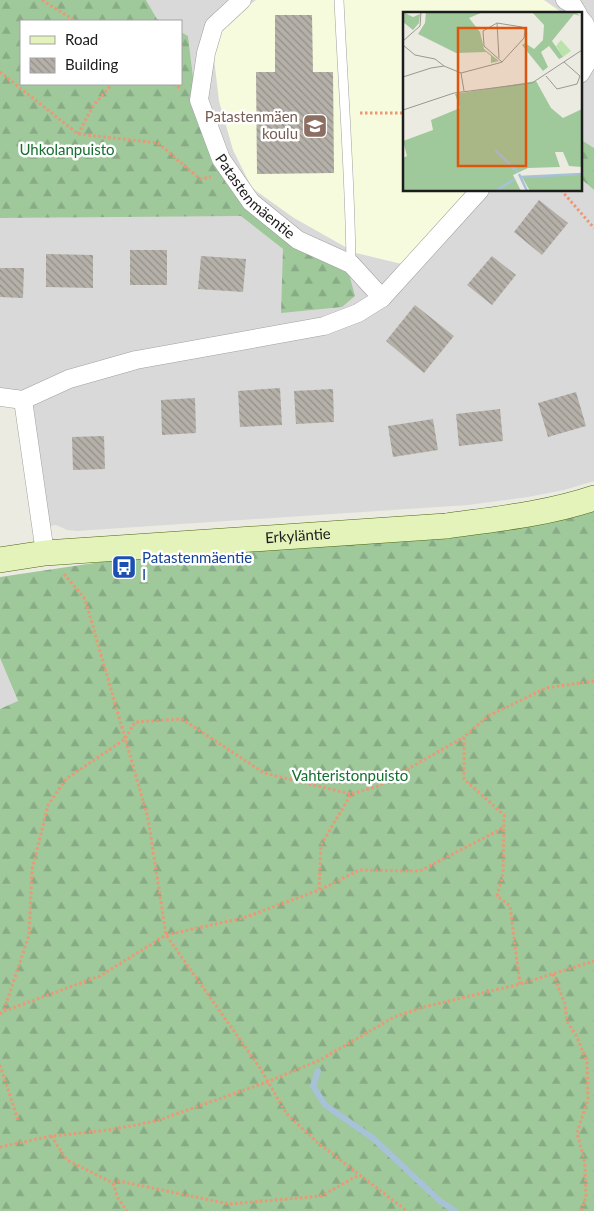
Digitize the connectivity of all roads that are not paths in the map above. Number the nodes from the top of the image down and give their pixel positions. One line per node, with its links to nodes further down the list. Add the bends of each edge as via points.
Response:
1 (242, 0): 8 (street, Patastenmäentie, via 214,26 199,100 221,160 251,202 298,240)
2 (339, 0): 8 (lane)
3 (565, 0): 4 (street)
4 (577, 12)
5 (582, 20): 6 (street, via 588,61)
6 (582, 71)
7 (479, 191): 9 (street)
8 (351, 264): 9 (street, Patastenmäentie)
9 (382, 298): 11 (street, via 358,313 324,326 136,360 69,379)
10 (0, 397): 11 (street)
11 (23, 400): 13 (street)
12 (594, 498): 13 (street, Erkyläntie, via 565,508 446,526)
13 (45, 553): 14 (street, Erkyläntie)
14 (0, 560)

